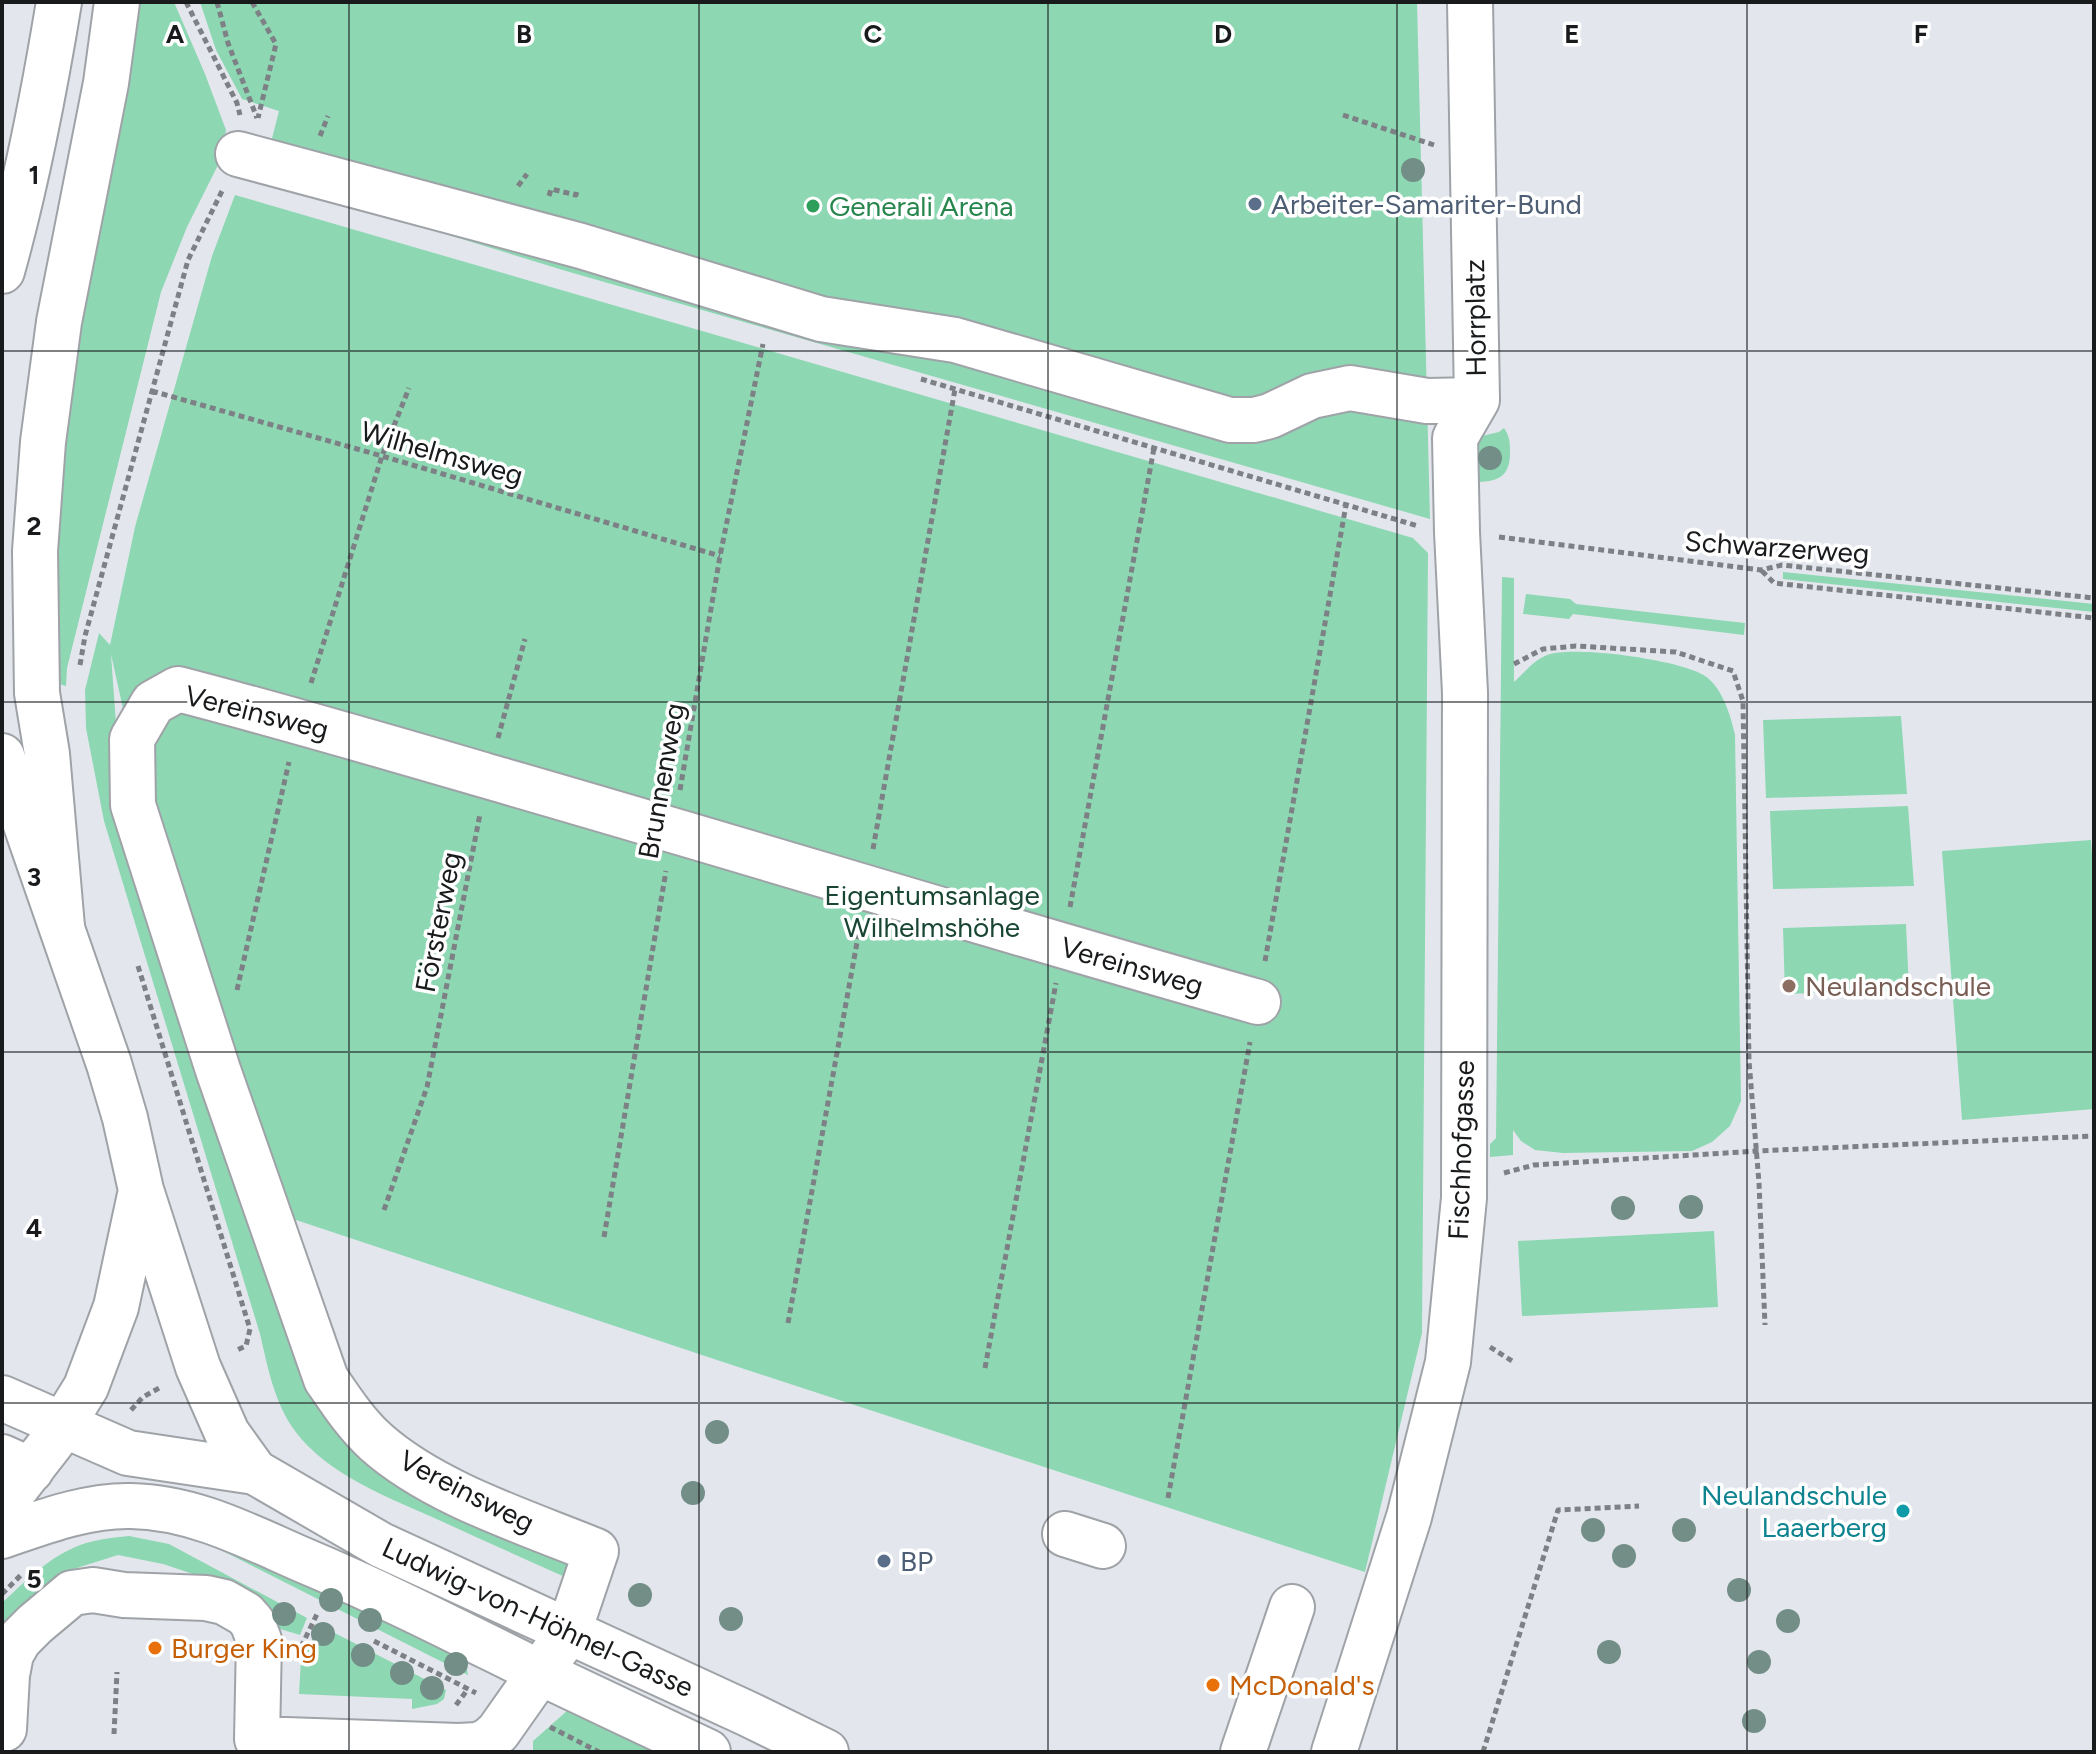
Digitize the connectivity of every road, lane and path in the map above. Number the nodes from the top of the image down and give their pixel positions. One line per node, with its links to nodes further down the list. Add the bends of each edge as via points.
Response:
1 (59, 2): 12 (main road, via 42,102)
2 (117, 2): 26 (main road, via 59,322 35,537 37,693)
3 (186, 2): 10 (path, via 237,103 242,128)
4 (217, 2): 5 (path, via 257,119 276,44)
5 (252, 2)
6 (1470, 2): 11 (main road, Horrplatz)
7 (1343, 115): 11 (path)
8 (328, 116): 9 (path)
9 (320, 137)
10 (238, 154): 15 (main road, via 581,246 821,319 955,340 1230,420 1270,416 1312,396 1350,388 1427,401)
11 (1473, 158): 15 (main road, Horrplatz)
12 (2, 271)
13 (765, 333): 17 (path, Brunnenweg)
14 (152, 391): 17 (path, Wilhelmsweg)
15 (1477, 400): 16 (main road, Horrplatz, via 1455,438)
16 (1457, 532): 18 (path, Schwarzerweg); 57 (main road, Fischhofgasse, via 1465,693 1464,1198 1448,1362 1409,1517)
17 (720, 556): 25 (path, Brunnenweg)
18 (1761, 570): 19 (path, Schwarzerweg, via 1782,565); 20 (path, via 1774,583)
19 (2094, 598)
20 (2094, 618)
21 (525, 639): 24 (path, Försterweg)
22 (1514, 664): 29 (path, via 1543,649 1576,646 1676,652 1733,671 1743,701 1749,1061)
23 (2, 756): 26 (main road)
24 (487, 776): 25 (main road, Vereinsweg); 32 (path, Försterweg, via 427,1087); 47 (main road, Vereinsweg, via 178,689 153,703 132,739 133,805 326,1379 375,1441 413,1470 596,1551)
25 (673, 829): 27 (main road, Vereinsweg); 33 (path, Brunnenweg)
26 (62, 927): 31 (main road, Ludwig-von-Höhnel-Gasse, via 113,1078)
27 (1258, 1002)
28 (2094, 1136): 29 (path)
29 (1757, 1151): 30 (path, via 1534,1165 1505,1173); 34 (path)
30 (1503, 1187)
31 (141, 1190): 38 (main road, via 116,1307 86,1387); 41 (main road, Ludwig-von-Höhnel-Gasse, via 198,1367 227,1433)
32 (384, 1210)
33 (604, 1237)
34 (1765, 1325)
35 (1491, 1334): 36 (path, via 1490,1348)
36 (1512, 1361)
37 (2, 1398): 38 (main road, Ludwig-von-Höhnel-Gasse)
38 (63, 1426): 39 (main road, Ludwig-von-Höhnel-Gasse); 40 (main road)
39 (128, 1453): 41 (main road, Ludwig-von-Höhnel-Gasse); 44 (main road, Ludwig-von-Höhnel-Gasse)
40 (16, 1464): 42 (main road)
41 (255, 1472): 47 (main road, Ludwig-von-Höhnel-Gasse, via 381,1545)
42 (2, 1506)
43 (1639, 1506): 58 (path, via 1558,1510)
44 (218, 1523): 45 (main road, Ludwig-von-Höhnel-Gasse, via 172,1510 130,1506 87,1510); 49 (main road, Ludwig-von-Höhnel-Gasse, via 373,1589)
45 (2, 1536)
46 (1292, 1607): 56 (main road)
47 (569, 1631): 49 (main road); 55 (main road, Ludwig-von-Höhnel-Gasse)
48 (117, 1672): 52 (path)
49 (541, 1673): 50 (main road, via 498,1732 478,1745 257,1739 259,1640 245,1614 206,1598 93,1590 72,1593 19,1640 7,1675); 54 (main road, Ludwig-von-Höhnel-Gasse)
50 (4, 1729)
51 (554, 1729): 53 (path)
52 (114, 1734)
53 (599, 1752)
54 (708, 1752)
55 (826, 1752)
56 (1243, 1752)
57 (1334, 1752)
58 (1483, 1752)

